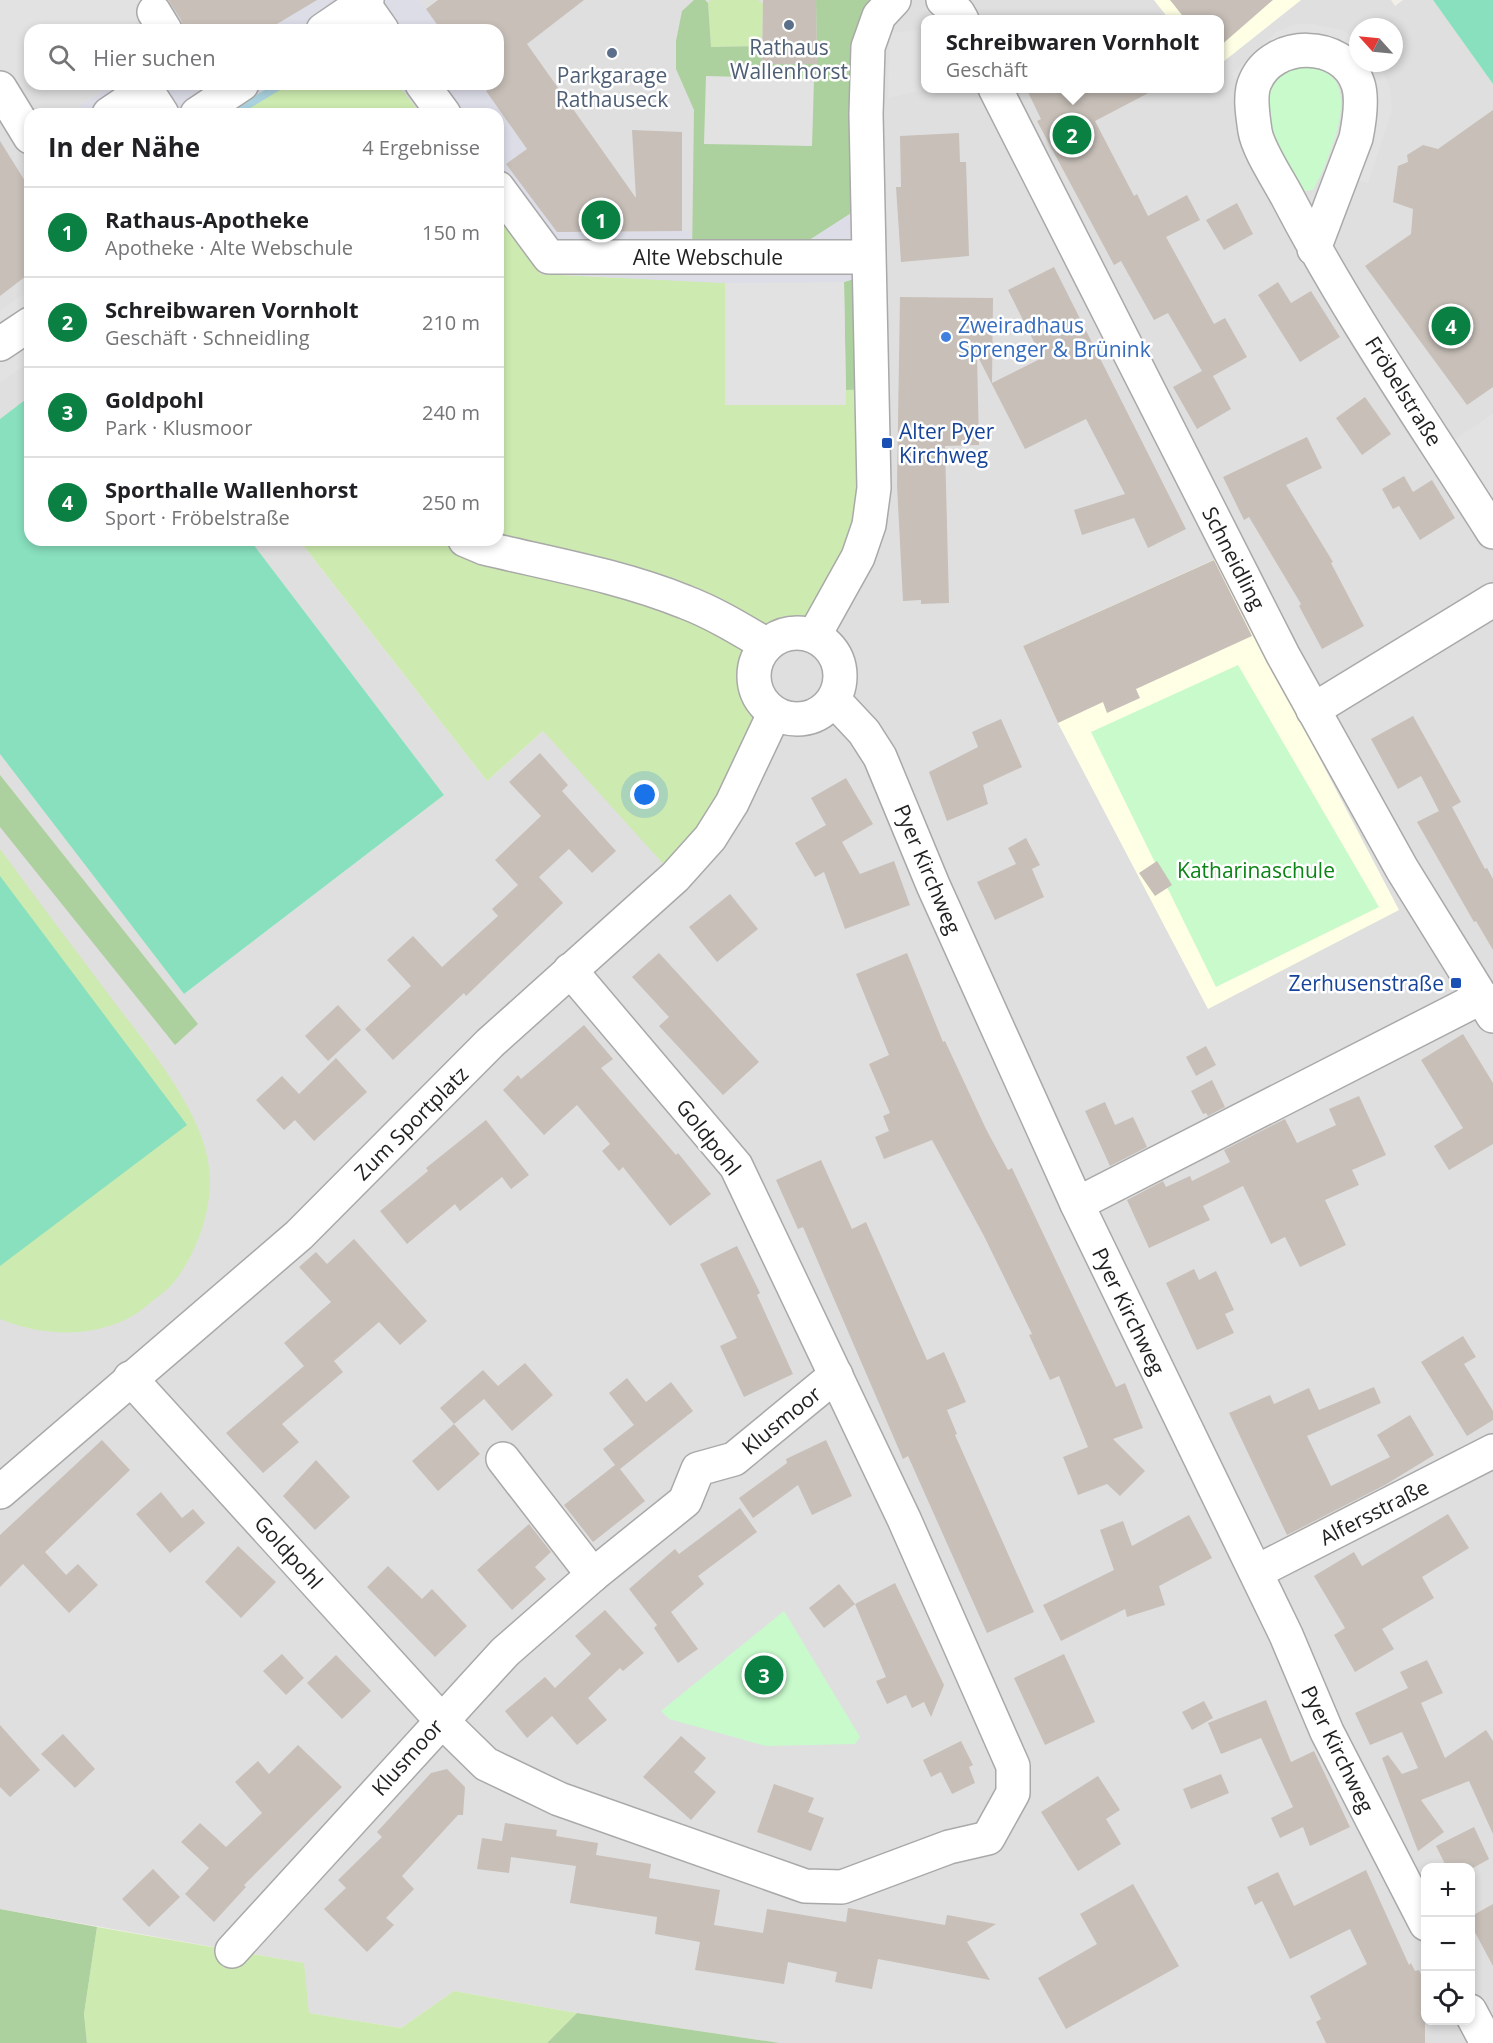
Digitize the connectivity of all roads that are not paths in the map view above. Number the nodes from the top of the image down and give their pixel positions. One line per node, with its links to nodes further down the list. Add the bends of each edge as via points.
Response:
1 (943, 0): 4 (street)
2 (365, 2): 5 (street); 6 (street)
3 (882, 5): 20 (street, via 868,47)
4 (959, 15)
5 (332, 24)
6 (378, 24)
7 (0, 88): 17 (street)
8 (143, 90): 14 (street)
9 (147, 90): 15 (street)
10 (228, 90): 13 (street)
11 (426, 90): 16 (street)
12 (998, 93): 29 (street, Schneidling)
13 (202, 101)
14 (118, 108)
15 (158, 108)
16 (440, 108)
17 (24, 127)
18 (504, 196): 20 (street, Alte Webschule, via 549,257)
19 (1314, 249): 19 (street, Fröbelstraße, via 1356,138 1359,84 1344,63 1314,50 1292,51 1266,63 1254,83 1255,134); 23 (street, Fröbelstraße)
20 (868, 257): 26 (street, via 874,488 869,525 858,557)
21 (24, 328): 22 (street)
22 (0, 344)
23 (1493, 532)
24 (479, 546): 27 (street, via 640,586 695,606)
25 (1493, 600): 29 (street)
26 (814, 636): 27 (street, via 783,635); 28 (street, via 827,645 838,664 840,686)
27 (767, 645): 30 (street, via 755,664 754,685 763,704)
28 (834, 700): 30 (street, via 807,719); 33 (street, Pyer Kirchweg, via 864,732 880,757 933,885)
29 (1313, 710): 32 (street, Schneidling, via 1402,869)
30 (774, 714): 31 (street, Zum Sportplatz, via 732,802 710,838 675,877)
31 (570, 970): 34 (street, Goldpohl, via 736,1166); 35 (street, Zum Sportplatz, via 490,1043 299,1235)
32 (1487, 1007): 33 (street)
33 (1077, 1204): 39 (street, Pyer Kirchweg)
34 (836, 1375): 40 (street, Klusmoor, via 734,1459 698,1469 685,1501); 41 (street, Goldpohl, via 1013,1766 1013,1793 988,1838 949,1847 842,1887 804,1886 559,1799 486,1764)
35 (130, 1378): 38 (street, Zum Sportplatz); 41 (street, Goldpohl)
36 (1493, 1451): 39 (street, Alfersstraße)
37 (503, 1459): 40 (street)
38 (0, 1492)
39 (1256, 1572): 42 (street, Pyer Kirchweg, via 1327,1732)
40 (593, 1575): 41 (street, Klusmoor, via 505,1652)
41 (441, 1720): 43 (street, Klusmoor)
42 (1421, 1917)
43 (232, 1951)
44 (1475, 2020): 45 (street)
45 (1487, 2043)

